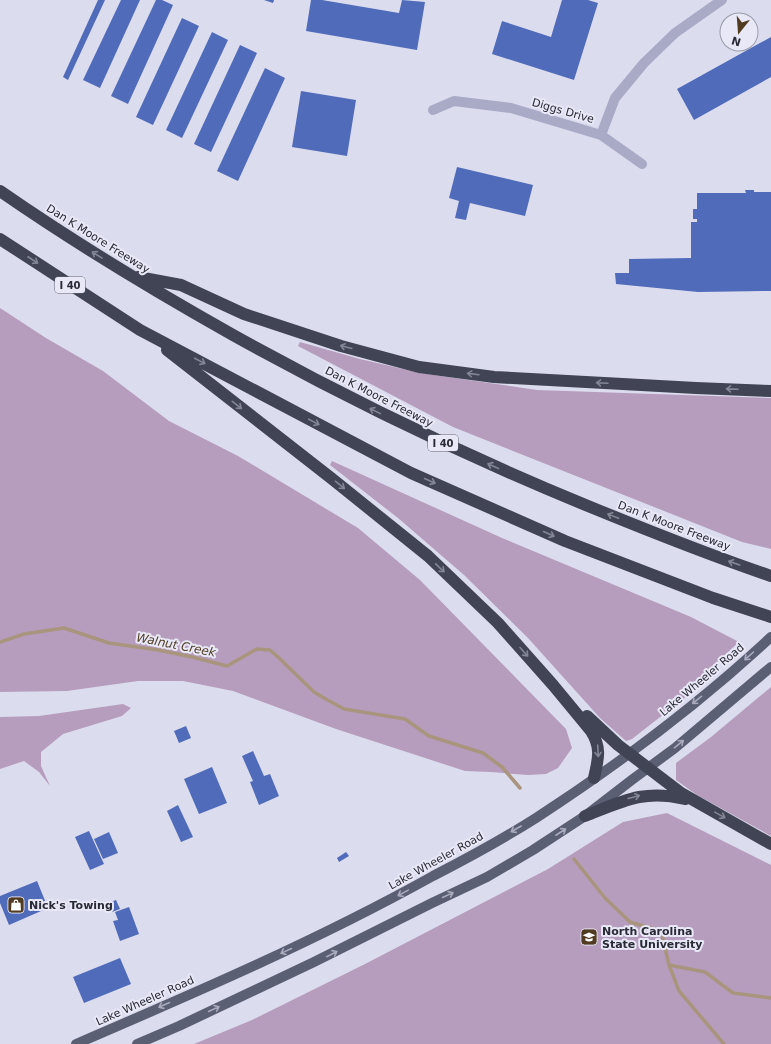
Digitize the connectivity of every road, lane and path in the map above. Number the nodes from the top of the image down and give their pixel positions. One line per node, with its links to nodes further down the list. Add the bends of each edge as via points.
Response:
1 (722, 0): 3 (street, Diggs Drive, via 675,33 644,63 615,98)
2 (433, 110): 3 (street, Diggs Drive, via 454,101 511,108)
3 (601, 135): 4 (street)
4 (642, 164)
5 (0, 191): 7 (highway, Dan K Moore Freeway / I 40, one-way to 5)
6 (0, 239): 8 (highway, I 40, one-way to 8)
7 (131, 275): 9 (highway, one-way to 7, via 494,376 419,367 341,346 244,314 181,285); 10 (highway, Dan K Moore Freeway / I 40, one-way to 7, via 622,520 453,448 278,360)
8 (140, 330): 11 (highway, I 40, one-way to 11, via 411,473 565,541 713,598); 14 (highway, one-way to 14, via 428,556 498,623)
9 (771, 390)
10 (771, 576)
11 (771, 617)
12 (771, 637): 15 (main road, Lake Wheeler Road, one-way to 15, via 728,676)
13 (771, 667): 16 (main road, one-way to 13)
14 (554, 685): 15 (highway); 17 (highway, one-way to 17, via 596,739 599,755)
15 (630, 754): 16 (highway); 17 (main road, Lake Wheeler Road)
16 (648, 768): 18 (highway); 19 (main road)
17 (594, 778): 21 (main road, Lake Wheeler Road, one-way to 21, via 535,818 392,899 251,967)
18 (694, 802): 19 (highway, one-way to 18, via 623,800 640,796 662,795); 20 (highway, one-way to 20)
19 (585, 816): 22 (main road, one-way to 19, via 314,962 487,877)
20 (771, 844)
21 (76, 1044)
22 (137, 1044)

